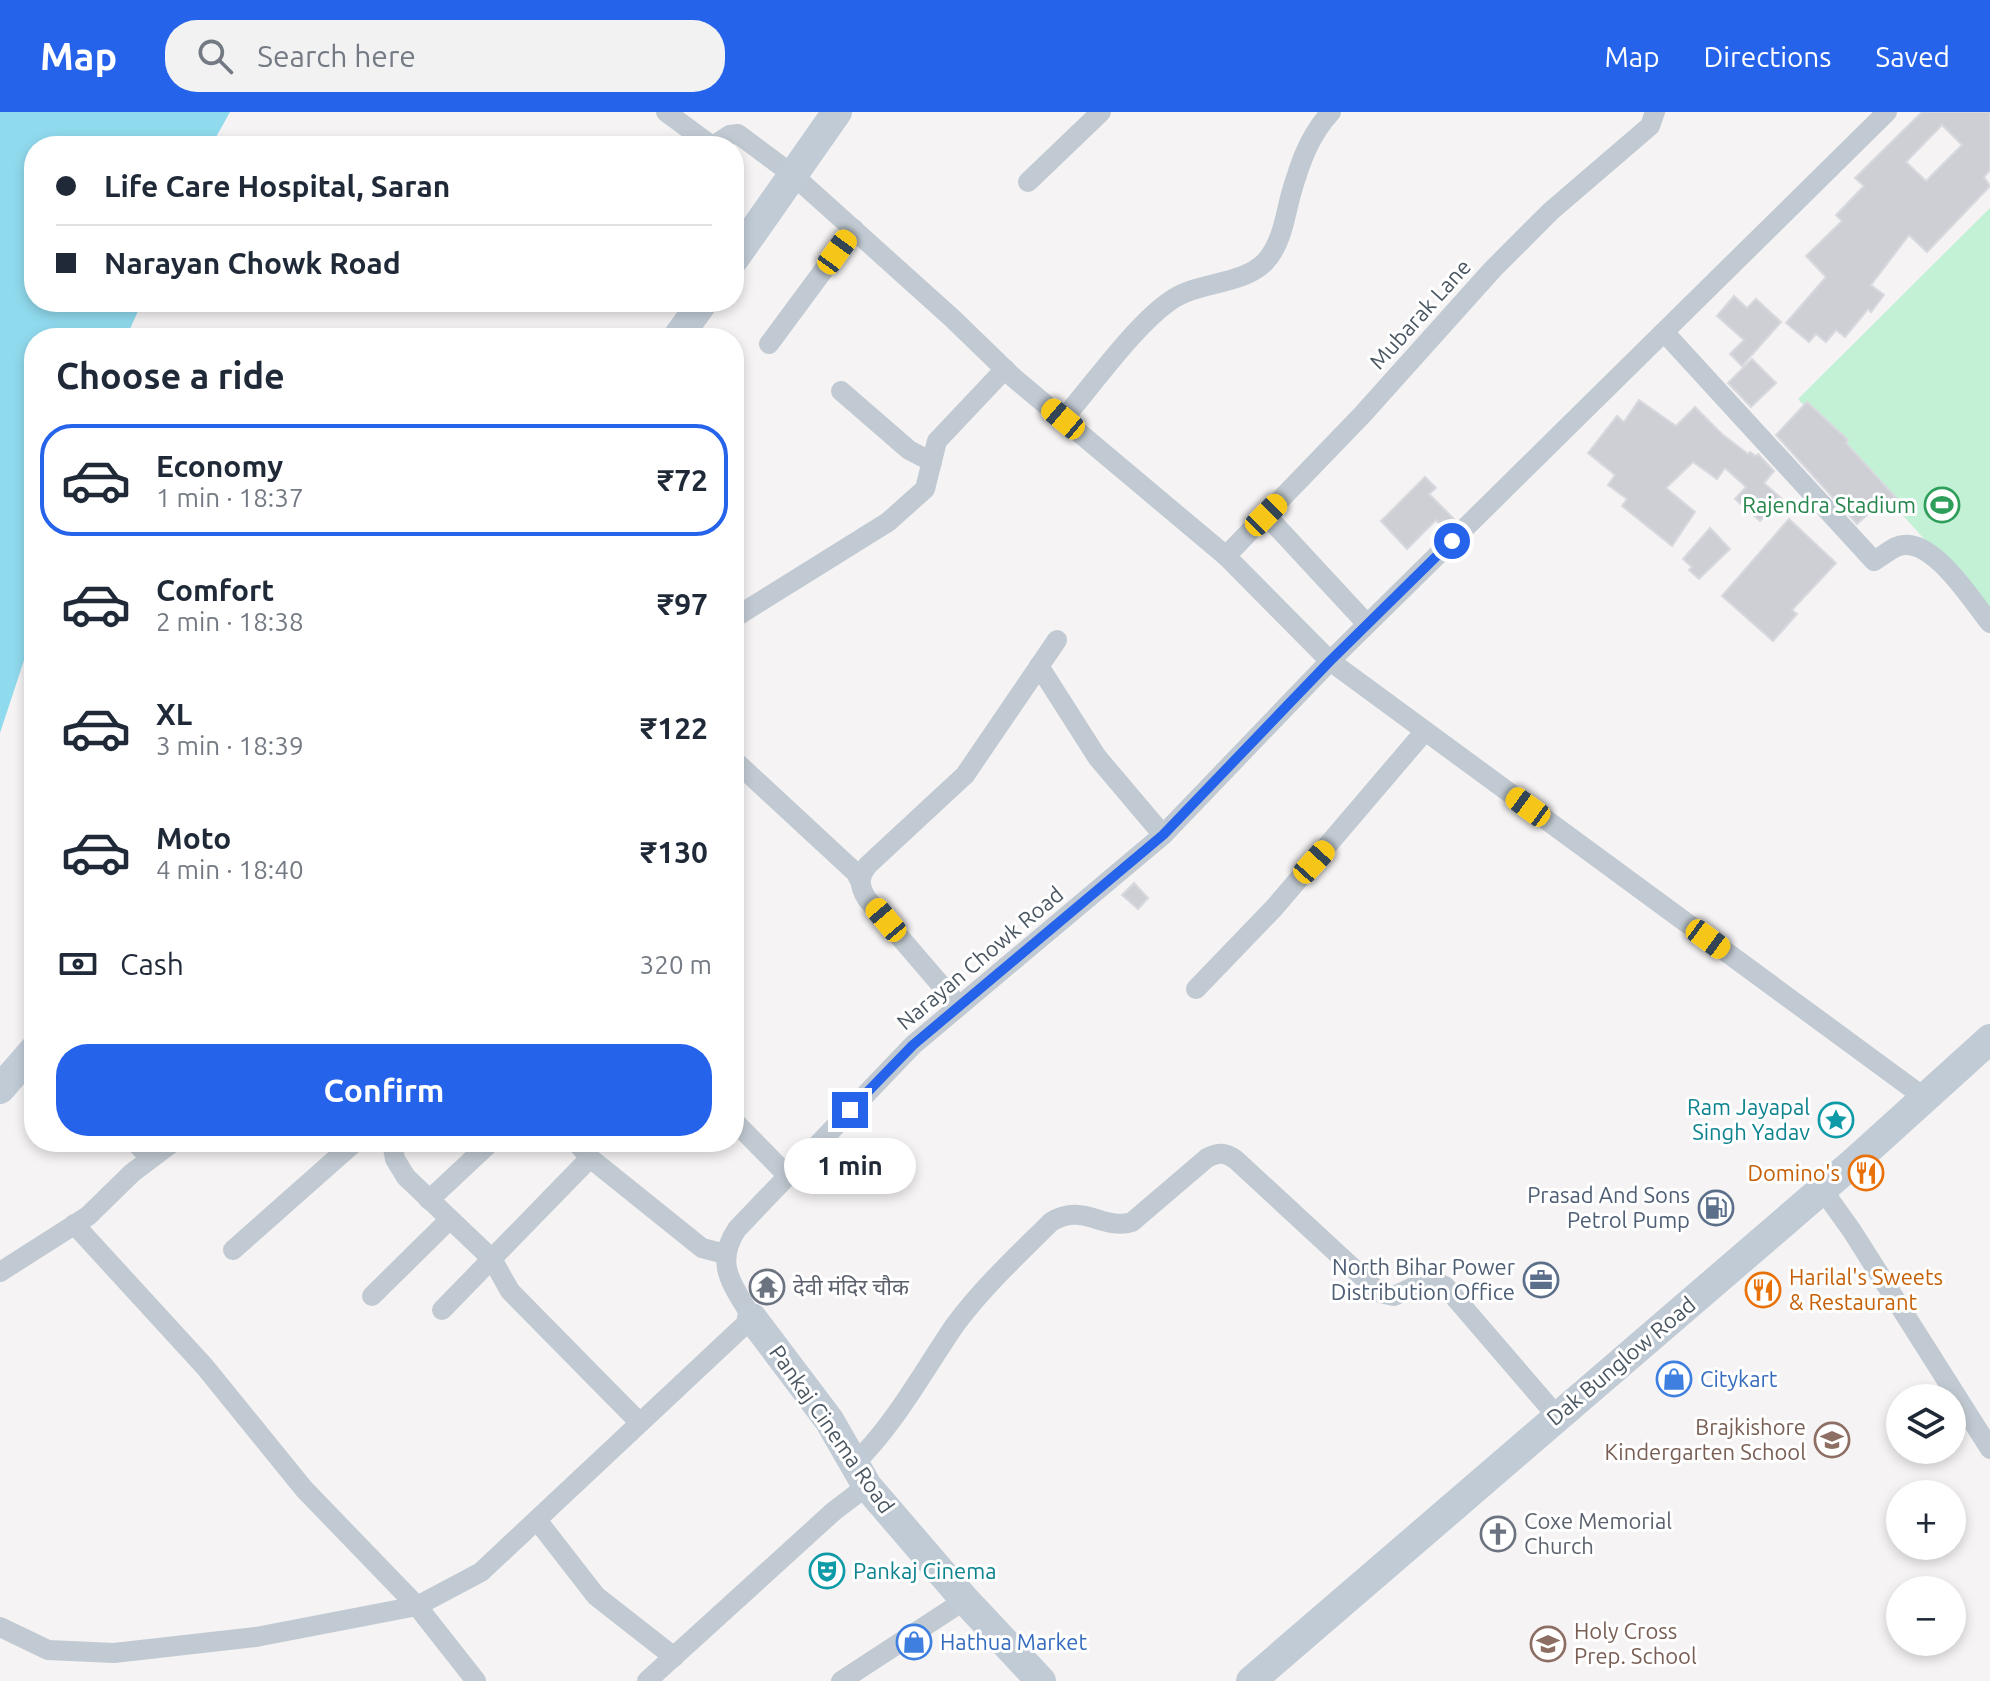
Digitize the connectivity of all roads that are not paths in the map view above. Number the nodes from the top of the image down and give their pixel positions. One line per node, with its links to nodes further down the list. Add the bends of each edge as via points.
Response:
1 (666, 112): 7 (street)
2 (837, 112): 9 (street)
3 (1101, 112): 10 (street)
4 (1331, 112): 17 (street, via 1308,145 1277,243 1264,263 1170,300)
5 (1655, 112): 19 (street, Mubarak Lane, via 1650,126 1493,269)
6 (1887, 112): 13 (street, Narayan Chowk Road)
7 (698, 136)
8 (744, 138): 9 (street)
9 (793, 175): 11 (street); 12 (street)
10 (1028, 182)
11 (854, 229): 14 (street); 15 (street)
12 (744, 245)
13 (1664, 332): 22 (street, via 1874,561 1896,547 1927,551); 23 (street, Narayan Chowk Road)
14 (769, 344)
15 (1005, 369): 17 (street); 18 (street, via 937,441)
16 (841, 391): 18 (street, via 909,450)
17 (1063, 419): 20 (street)
18 (932, 462): 21 (street, via 925,489 888,522)
19 (1266, 515): 20 (street, Mubarak Lane); 23 (street)
20 (1226, 556): 25 (street)
21 (744, 612)
22 (1990, 623)
23 (1367, 624): 25 (street, Narayan Chowk Road)
24 (1057, 640): 26 (street)
25 (1330, 661): 27 (street); 29 (street, Narayan Chowk Road)
26 (1039, 666): 29 (street, via 1097,757); 30 (street, via 965,775 868,865)
27 (1425, 731): 31 (street, via 1274,908); 36 (street)
28 (744, 769): 30 (street)
29 (1163, 835): 32 (street, Narayan Chowk Road)
30 (860, 881): 32 (street, via 867,899)
31 (1196, 989)
32 (959, 1006): 46 (street, Narayan Chowk Road, via 913,1045)
33 (1990, 1039): 36 (street, Dak Bunglow Road)
34 (24, 1061): 35 (street)
35 (0, 1089)
36 (1925, 1098): 47 (street, Dak Bunglow Road)
37 (744, 1131): 46 (street)
38 (144, 1152): 44 (street)
39 (159, 1152): 44 (street)
40 (344, 1152): 51 (street)
41 (394, 1152): 48 (street, via 406,1177)
42 (480, 1152): 48 (street)
43 (585, 1152): 45 (street)
44 (150, 1158): 50 (street)
45 (590, 1158): 52 (street, via 702,1248); 53 (street)
46 (788, 1176): 52 (street, Narayan Chowk Road, via 737,1229)
47 (1822, 1189): 58 (street, Dak Bunglow Road); 60 (street)
48 (429, 1200): 49 (street)
49 (449, 1220): 53 (street); 55 (street)
50 (74, 1224): 54 (street); 64 (street, via 205,1367 304,1489)
51 (233, 1250)
52 (725, 1254): 57 (street, via 731,1281)
53 (492, 1259): 56 (street); 59 (street, via 510,1291)
54 (0, 1272)
55 (372, 1296)
56 (442, 1310)
57 (752, 1318): 59 (street); 61 (street, Pankaj Cinema Road, via 829,1420)
58 (1556, 1415): 61 (street, via 1445,1286 1430,1279 1394,1296 1380,1293 1236,1160 1216,1153 1132,1222 1078,1213 1051,1222 957,1323); 71 (street, Dak Bunglow Road)
59 (640, 1423): 62 (street)
60 (1990, 1449)
61 (861, 1475): 63 (street, Pankaj Cinema Road); 66 (street, via 834,1511)
62 (537, 1520): 64 (street, via 481,1572); 66 (street, via 596,1596)
63 (965, 1600): 69 (street); 70 (street, Pankaj Cinema Road)
64 (417, 1606): 65 (street, via 256,1637 114,1653 48,1650); 67 (street)
65 (4, 1635)
66 (674, 1657): 68 (street)
67 (476, 1681)
68 (647, 1681)
69 (841, 1681)
70 (1041, 1681)
71 (1251, 1681)

